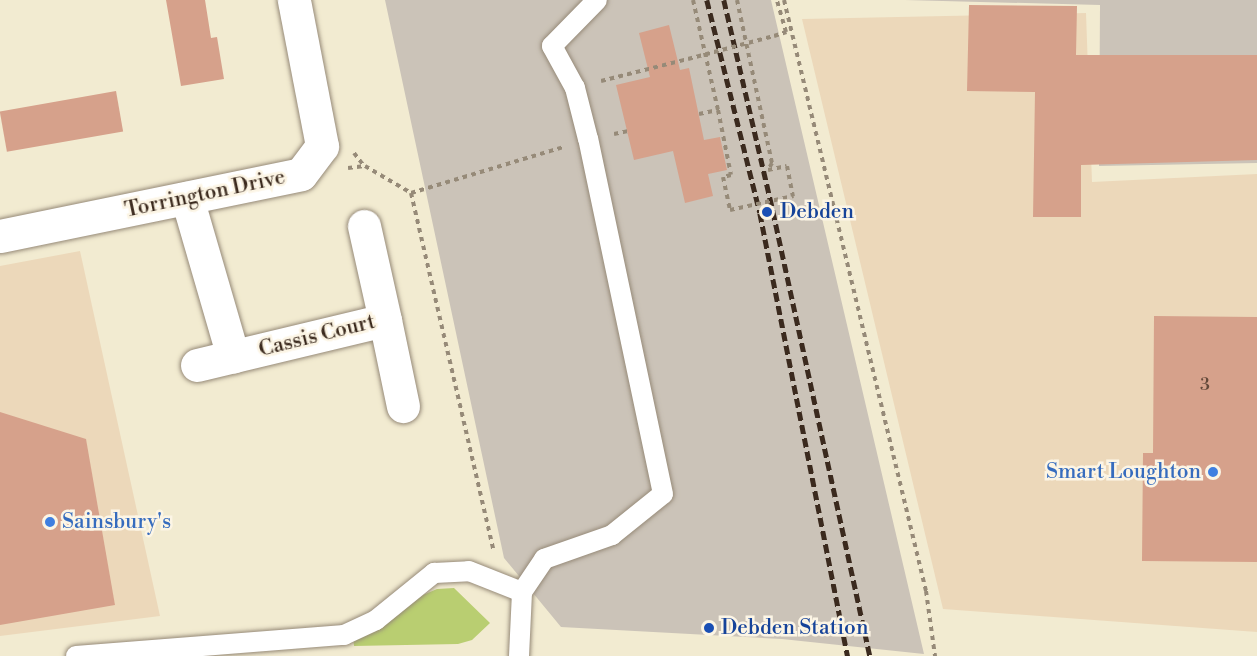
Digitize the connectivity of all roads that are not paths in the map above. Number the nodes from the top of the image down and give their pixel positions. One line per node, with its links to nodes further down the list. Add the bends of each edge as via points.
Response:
1 (294, 0): 3 (street, Torrington Drive, via 322,146 301,174)
2 (597, 0): 10 (lane, via 552,46 575,88 588,139 624,341 663,494 612,535 544,559)
3 (187, 198): 5 (street, Torrington Drive); 7 (street, Cassis Court)
4 (364, 226): 6 (street)
5 (0, 236)
6 (385, 320): 7 (street, Cassis Court); 9 (street, Cassis Court)
7 (233, 356): 8 (street, Cassis Court)
8 (196, 365)
9 (403, 406)
10 (522, 592): 11 (lane, via 469,571 434,573 376,620 344,635); 12 (lane)
11 (76, 656)
12 (519, 656)

